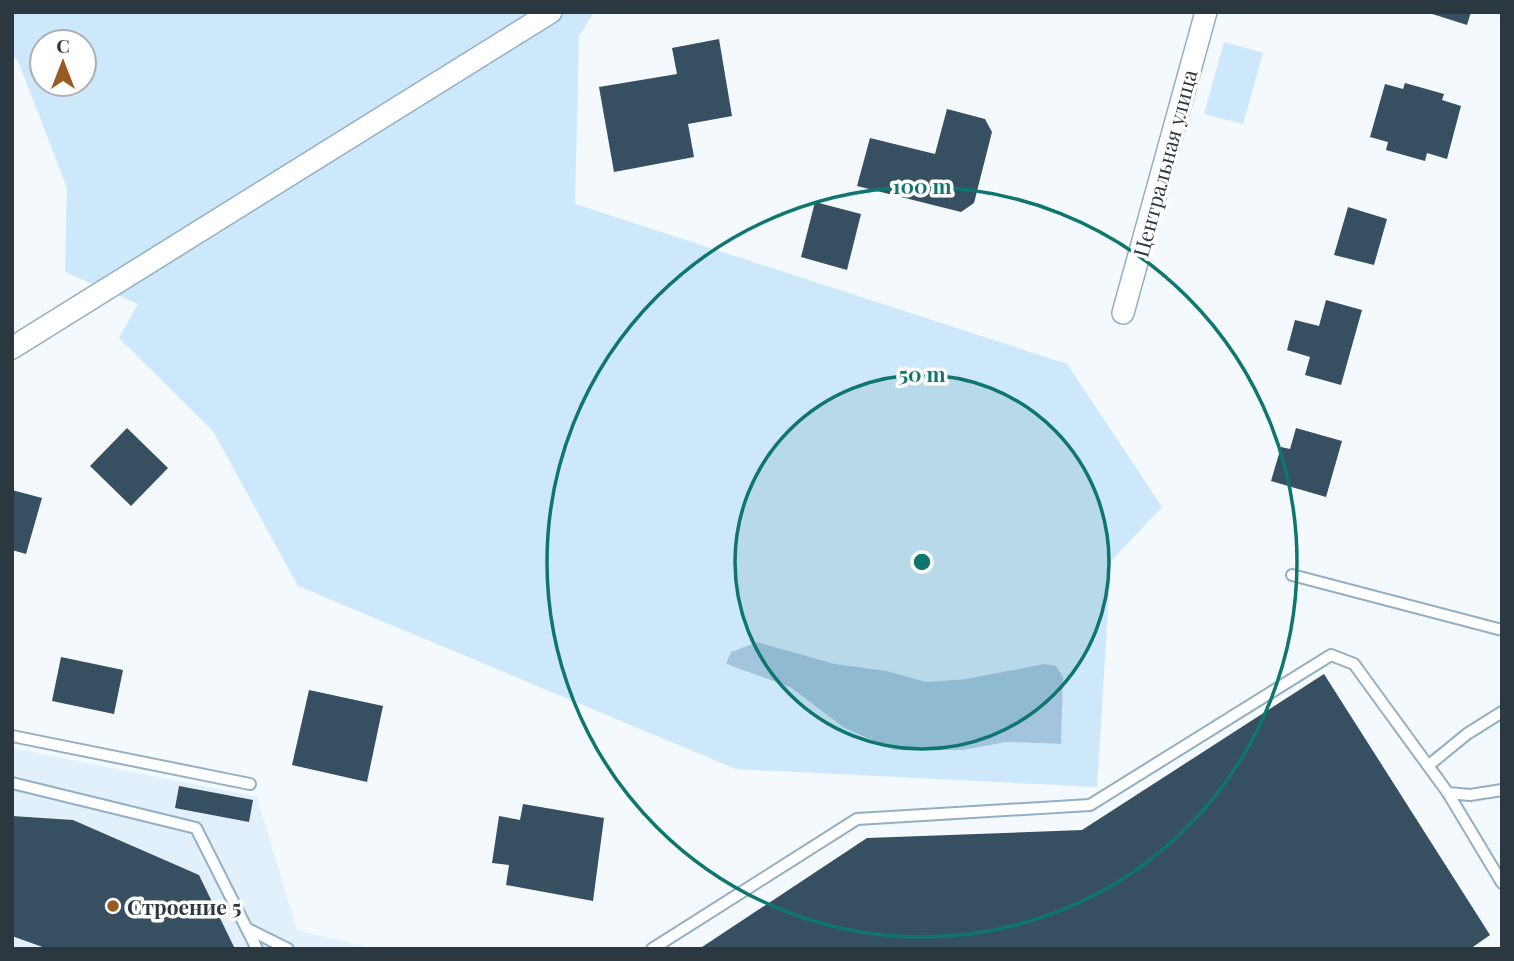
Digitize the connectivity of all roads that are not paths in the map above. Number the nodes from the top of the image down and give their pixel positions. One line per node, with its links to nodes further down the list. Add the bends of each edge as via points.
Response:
1 (551, 12): 4 (street)
2 (1206, 12): 3 (street, Центральная улица)
3 (1123, 313)
4 (12, 348)
5 (1292, 575): 6 (lane)
6 (1502, 630)
7 (1502, 712): 9 (lane)
8 (12, 736): 11 (lane)
9 (1429, 765): 13 (lane); 18 (lane, via 1354,664 1331,655 1090,805 857,819)
10 (12, 783): 15 (lane, via 196,828)
11 (250, 784)
12 (1502, 790): 13 (lane)
13 (1448, 793): 14 (lane)
14 (1502, 883)
15 (248, 929): 16 (lane); 17 (lane)
16 (257, 949)
17 (288, 949)
18 (652, 949)

